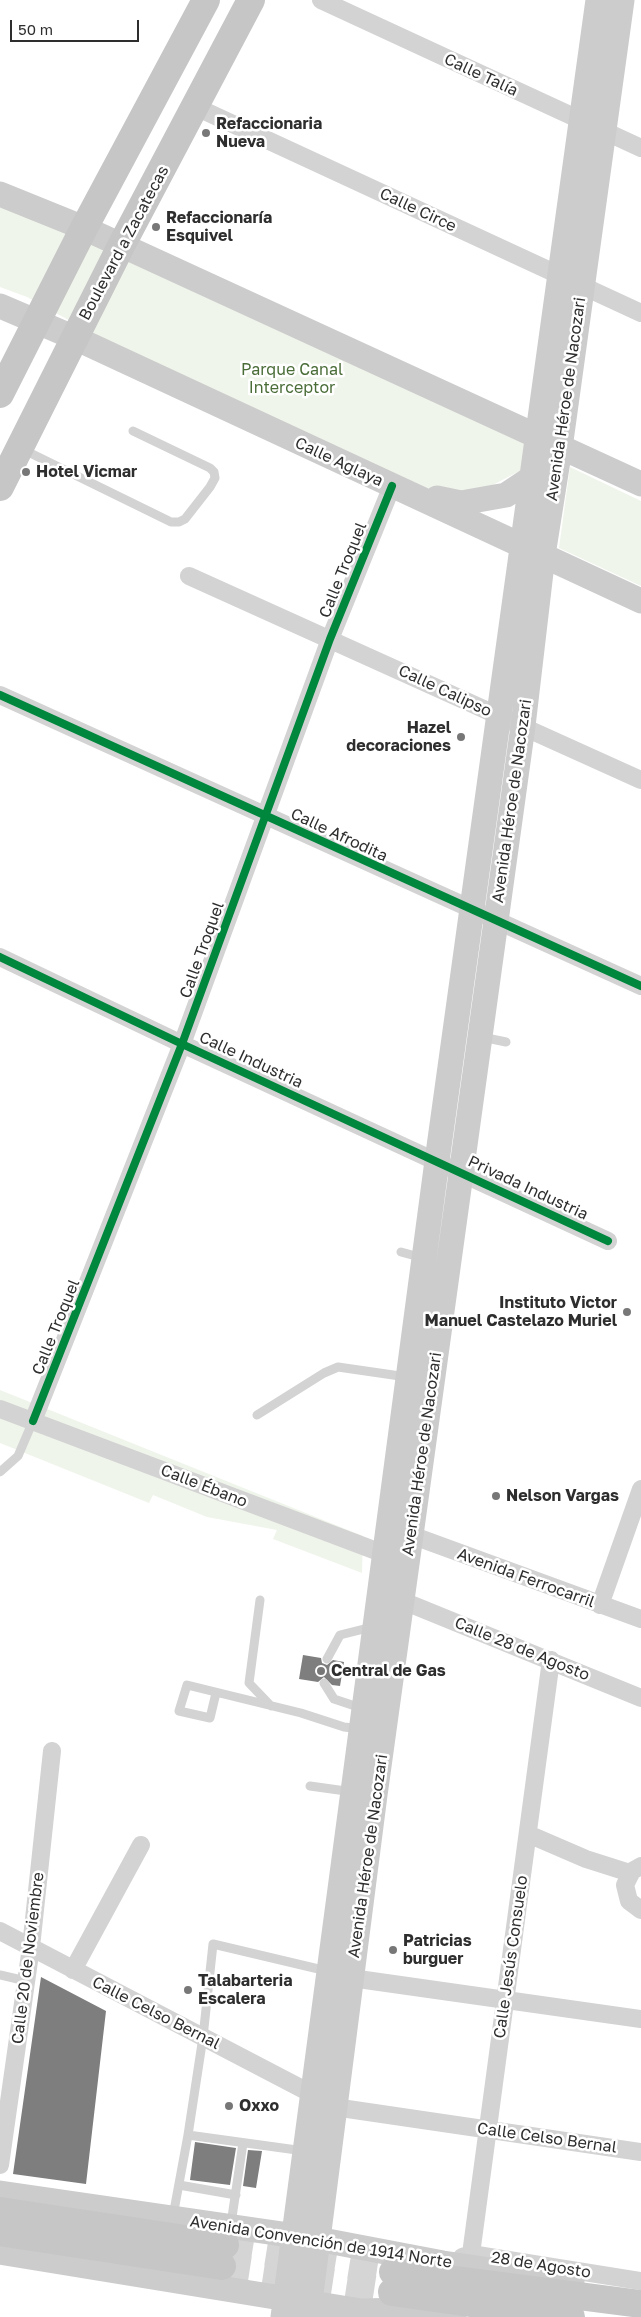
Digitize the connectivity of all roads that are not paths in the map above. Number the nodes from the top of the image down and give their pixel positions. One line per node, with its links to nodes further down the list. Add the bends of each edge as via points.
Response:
1 (206, 0): 11 (main road)
2 (251, 0): 6 (main road, Boulevard a Zacatecas)
3 (321, 0): 7 (street, Calle Talía)
4 (622, 0): 8 (main road, Avenida Héroe de Nacozari)
5 (595, 6): 7 (main road, Avenida Héroe de Nacozari)
6 (196, 107): 12 (main road, Boulevard a Zacatecas); 13 (street, Calle Circe)
7 (581, 122): 8 (street, Calle Talía); 13 (main road, Avenida Héroe de Nacozari)
8 (604, 132): 9 (street, Calle Talía); 13 (main road, Avenida Héroe de Nacozari)
9 (641, 148)
10 (0, 194): 11 (main road)
11 (84, 228): 12 (main road); 16 (main road)
12 (121, 246): 17 (main road, Boulevard a Zacatecas); 20 (main road)
13 (571, 281): 15 (street, Calle Circe); 20 (main road, Avenida Héroe de Nacozari); 22 (main road, Avenida Héroe de Nacozari)
14 (0, 306): 16 (main road, Calle Aglaya)
15 (641, 312)
16 (37, 321): 17 (main road, Calle Aglaya); 18 (main road)
17 (74, 338): 21 (main road, Boulevard a Zacatecas); 26 (main road, Calle Aglaya)
18 (0, 394)
19 (133, 432): 21 (lane, via 214,472 215,478 210,487 185,519 171,522)
20 (538, 437): 22 (main road); 23 (main road, Avenida Héroe de Nacozari)
21 (20, 447): 25 (main road, Boulevard a Zacatecas)
22 (560, 448): 23 (main road); 24 (main road); 27 (main road, Avenida Héroe de Nacozari)
23 (533, 477): 26 (main road, via 506,495 461,503); 27 (main road, Avenida Héroe de Nacozari)
24 (641, 484)
25 (0, 486)
26 (400, 490): 27 (main road, Calle Aglaya); 30 (street, Calle Troquel)
27 (533, 551): 29 (main road, Calle Aglaya); 32 (main road, Avenida Héroe de Nacozari); 33 (main road, Avenida Héroe de Nacozari)
28 (189, 576): 30 (street, Calle Calipso)
29 (641, 601)
30 (330, 639): 32 (street, Calle Calipso); 35 (street, Calle Troquel)
31 (0, 695): 35 (street, Calle Afrodita)
32 (500, 716): 33 (street, Calle Calipso); 36 (main road, Avenida Héroe de Nacozari)
33 (523, 726): 34 (street, Calle Calipso); 37 (main road, Avenida Héroe de Nacozari)
34 (641, 780)
35 (267, 817): 36 (street, Calle Afrodita); 42 (street, Calle Troquel)
36 (473, 911): 37 (street, Calle Afrodita); 40 (main road, Avenida Héroe de Nacozari)
37 (495, 920): 39 (street, Calle Afrodita); 40 (main road, Avenida Héroe de Nacozari)
38 (0, 957): 42 (street, Calle Industria)
39 (641, 986)
40 (467, 1033): 41 (lane); 43 (main road, Avenida Héroe de Nacozari); 44 (main road, Avenida Héroe de Nacozari)
41 (506, 1042)
42 (182, 1044): 43 (street, Calle Industria); 50 (street, Calle Troquel)
43 (437, 1161): 44 (street, Privada Industria); 46 (main road, Avenida Héroe de Nacozari)
44 (462, 1172): 45 (street, Privada Industria); 46 (main road, Avenida Héroe de Nacozari)
45 (608, 1241)
46 (430, 1258): 47 (main road, Avenida Héroe de Nacozari)
47 (420, 1379): 49 (lane, via 338,1367); 54 (main road, Avenida Héroe de Nacozari); 55 (main road, Avenida Héroe de Nacozari)
48 (0, 1409): 50 (street, Calle Ébano)
49 (257, 1415)
50 (33, 1421): 51 (lane, via 18,1456); 55 (street, Calle Ébano)
51 (2, 1470): 52 (lane)
52 (0, 1478)
53 (641, 1489): 59 (street)
54 (411, 1535): 56 (main road, Avenida Héroe de Nacozari); 59 (street, Avenida Ferrocarril)
55 (384, 1555): 56 (street, Calle Ébano); 61 (main road, Avenida Héroe de Nacozari)
56 (408, 1563): 58 (main road, Avenida Héroe de Nacozari)
57 (260, 1600): 67 (lane, via 249,1682)
58 (403, 1601): 63 (street, Calle 28 de Agosto); 71 (main road, Avenida Héroe de Nacozari)
59 (600, 1605): 60 (street, Avenida Ferrocarril)
60 (641, 1619)
61 (375, 1626): 62 (lane, via 340,1635); 68 (main road, Avenida Héroe de Nacozari)
62 (327, 1659)
63 (551, 1660): 66 (street, Calle 28 de Agosto); 72 (street, Calle Jesús Consuelo)
64 (324, 1683): 68 (lane, via 334,1699)
65 (216, 1692): 65 (lane, via 187,1685 179,1711 210,1718); 67 (lane)
66 (641, 1698)
67 (271, 1706): 68 (lane, via 344,1727)
68 (362, 1719): 71 (main road, Avenida Héroe de Nacozari)
69 (52, 1750): 77 (street, Calle 20 de Noviembre)
70 (310, 1786): 71 (lane)
71 (364, 1794): 80 (main road, Avenida Héroe de Nacozari)
72 (535, 1837): 74 (street, via 586,1859); 82 (street, Calle Jesús Consuelo)
73 (141, 1845): 78 (street)
74 (636, 1869): 75 (street, via 625,1885 629,1901)
75 (641, 1910)
76 (0, 1931): 77 (street, Calle Celso Bernal)
77 (31, 1947): 78 (street, Calle Celso Bernal); 81 (street, Calle 20 de Noviembre)
78 (74, 1970): 84 (street, Calle Celso Bernal)
79 (0, 1975): 81 (lane)
80 (340, 1975): 82 (street); 84 (lane, via 213,1944); 85 (main road, Avenida Héroe de Nacozari); 86 (main road, Avenida Héroe de Nacozari)
81 (26, 1980): 92 (street, Calle 20 de Noviembre)
82 (506, 2000): 83 (street); 87 (street, Calle Jesús Consuelo)
83 (641, 2019)
84 (203, 2037): 85 (street, Calle Celso Bernal); 88 (lane)
85 (312, 2094): 90 (main road, Avenida Héroe de Nacozari)
86 (334, 2107): 87 (street, Calle Celso Bernal); 99 (main road, Avenida Héroe de Nacozari)
87 (488, 2129): 91 (street, Calle Celso Bernal); 102 (street, Calle Jesús Consuelo)
88 (188, 2135): 89 (lane); 93 (lane)
89 (243, 2143): 90 (lane); 95 (lane)
90 (305, 2151): 99 (main road, Avenida Héroe de Nacozari)
91 (641, 2152)
92 (0, 2165)
93 (179, 2185): 95 (lane); 97 (lane)
94 (0, 2194): 97 (main road, Avenida Convención de 1914 Norte)
95 (236, 2196): 100 (lane)
96 (0, 2211): 100 (main road, Avenida Convención de 1914 Norte)
97 (173, 2218): 100 (main road, Avenida Convención de 1914 Norte)
98 (0, 2232): 100 (main road, Avenida Convención de 1914 Norte)
99 (306, 2237): 100 (main road, Avenida Convención de 1914 Norte); 103 (main road, Avenida Convención de 1914 Norte); 108 (main road); 109 (main road)
100 (226, 2246)
101 (0, 2252): 108 (main road, Avenida Convención de 1914 Norte)
102 (471, 2254): 103 (street, 28 de Agosto); 104 (street, 28 de Agosto)
103 (443, 2263): 105 (main road, Avenida Convención de 1914 Norte)
104 (641, 2281)
105 (641, 2292)
106 (392, 2294): 107 (main road, Avenida Convención de 1914 Norte); 110 (street, Avenida Convención de 1914 Norte); 112 (main road, Avenida Convención de 1914 Norte)
107 (641, 2304)
108 (284, 2308): 109 (main road, Avenida Convención de 1914 Norte)
109 (309, 2310): 110 (main road, Avenida Convención de 1914 Norte)
110 (361, 2311): 111 (main road, Avenida Convención de 1914 Norte, via 404,2310)
111 (454, 2317)
112 (571, 2317)

